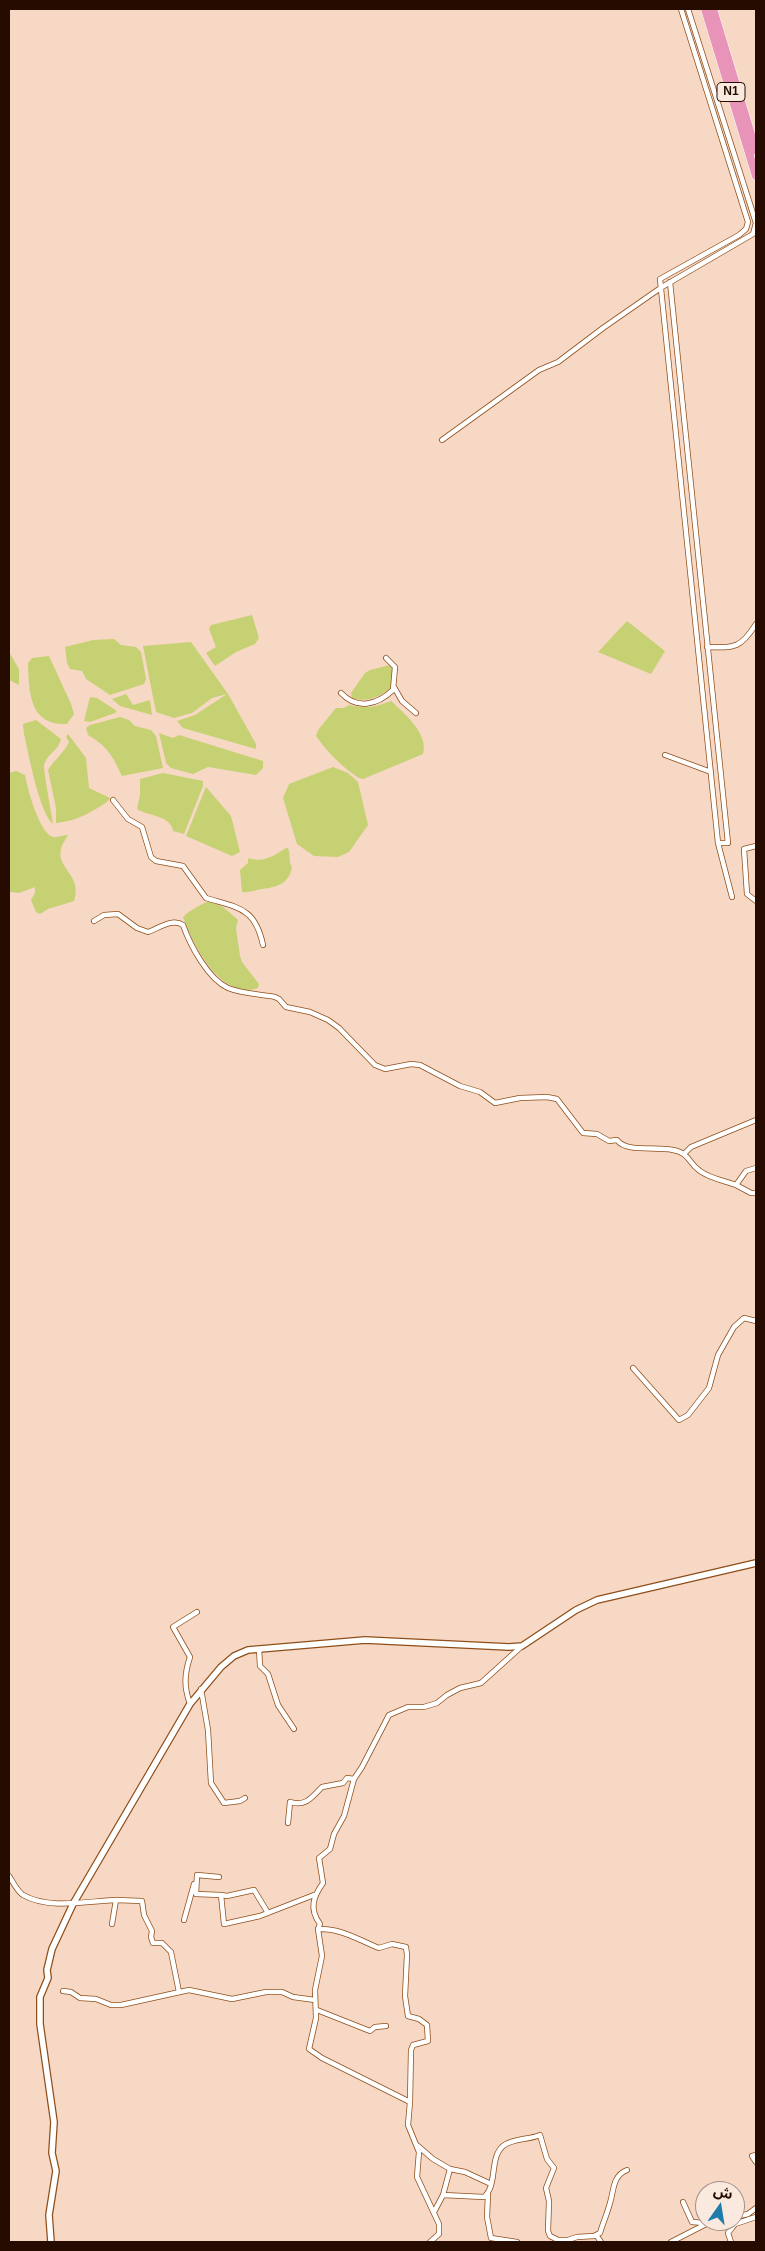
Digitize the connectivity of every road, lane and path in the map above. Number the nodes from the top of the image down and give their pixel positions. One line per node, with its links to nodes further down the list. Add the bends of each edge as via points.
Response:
1 (680, 9): 9 (street, via 748,222 740,235 660,279)
2 (688, 9): 7 (street)
3 (705, 9): 6 (highway, N1)
4 (715, 11): 5 (highway, N1)
5 (756, 151)
6 (756, 176)
7 (756, 223): 8 (street, via 753,234)
8 (670, 282): 9 (street); 12 (street)
9 (662, 287): 10 (street); 18 (street)
10 (442, 440)
11 (756, 624): 12 (street, via 745,641 728,647)
12 (707, 647): 20 (street, via 728,843)
13 (386, 658): 14 (street, via 395,667)
14 (394, 687): 15 (street, via 388,695 368,704 349,701); 16 (street, via 402,701)
15 (341, 693)
16 (416, 713)
17 (665, 755): 18 (street)
18 (711, 772): 20 (street)
19 (113, 800): 25 (street, via 128,819 142,827 151,857 183,866 206,898 250,913)
20 (718, 843): 22 (street)
21 (756, 846): 23 (street, via 744,849 748,894)
22 (732, 897)
23 (756, 901)
24 (94, 921): 27 (street, via 102,915 118,914 148,932 179,922 184,925 189,942 209,972 226,987 275,997 286,1007 328,1020 375,1065 385,1069 420,1065 460,1086 480,1092 495,1103 520,1098 557,1099 583,1133 617,1140 621,1146 629,1148 659,1147)
25 (263, 945)
26 (756, 1120): 27 (street, via 691,1147)
27 (684, 1154): 29 (street, via 690,1157 698,1170)
28 (756, 1168): 29 (street, via 746,1171)
29 (736, 1186): 30 (street)
30 (756, 1193)
31 (756, 1321): 32 (street, via 744,1318 734,1328 718,1355 709,1388 688,1415 679,1420)
32 (632, 1368)
33 (756, 1563): 35 (street, via 597,1600)
34 (197, 1612): 38 (street, via 173,1627 190,1657 184,1674)
35 (522, 1646): 36 (street, via 365,1640); 40 (street, via 481,1683 460,1688 437,1703 389,1715)
36 (259, 1649): 37 (street, via 234,1656); 39 (street, via 260,1666 268,1674 278,1705)
37 (201, 1689): 38 (street); 41 (street, via 208,1730 211,1783 224,1803)
38 (190, 1704): 49 (street)
39 (294, 1729)
40 (354, 1779): 42 (street, via 347,1778 343,1783 322,1787 313,1799 304,1804 290,1802); 47 (street, via 344,1816 330,1849 319,1858 323,1883)
41 (245, 1798)
42 (288, 1823)
43 (9, 1876): 49 (street, via 24,1895 57,1904)
44 (219, 1876): 45 (street)
45 (196, 1877): 46 (street, via 196,1894); 51 (street)
46 (221, 1895): 50 (street, via 254,1890); 50 (street, via 224,1924)
47 (314, 1895): 50 (street); 53 (street, via 314,1913 320,1924)
48 (116, 1900): 49 (street); 52 (street); 55 (street, via 142,1901 153,1943 162,1943 171,1952)
49 (73, 1904): 78 (street, via 52,1949 48,1978 40,1997 40,2024 54,2122 52,2153 56,2171 49,2215)
50 (268, 1913)
51 (184, 1920)
52 (112, 1924)
53 (318, 1929): 56 (street, via 322,1956); 58 (street, via 328,1928 379,1948 392,1944 406,1947)
54 (63, 1991): 55 (street, via 110,2005)
55 (179, 1992): 56 (street, via 189,1990 232,1999 282,1992)
56 (315, 2000): 57 (street)
57 (317, 2010): 60 (street, via 370,2031 374,2027); 61 (street, via 309,2049)
58 (408, 2016): 59 (street); 61 (street, via 427,2025 429,2035 428,2041 413,2045 411,2050)
59 (406, 2023)
60 (386, 2026)
61 (410, 2102): 62 (street, via 408,2125)
62 (417, 2145): 65 (street, via 433,2160); 72 (street, via 416,2177)
63 (756, 2155): 64 (street, via 752,2156)
64 (756, 2162)
65 (450, 2169): 67 (street); 69 (street)
66 (627, 2170): 76 (street, via 615,2182 611,2203 600,2234)
67 (491, 2184): 68 (street); 77 (street, via 503,2146 540,2134 547,2159 554,2168 546,2188 548,2231 550,2236)
68 (488, 2194): 69 (street, via 477,2198); 80 (street, via 487,2218 491,2238)
69 (443, 2195): 72 (street)
70 (683, 2202): 74 (street)
71 (756, 2208): 73 (street)
72 (434, 2212): 79 (street, via 440,2230)
73 (745, 2215)
74 (695, 2223)
75 (695, 2230): 82 (street)
76 (596, 2236): 77 (street); 81 (street)
77 (566, 2241)
78 (51, 2242)
79 (430, 2242)
80 (517, 2242)
81 (601, 2242)
82 (671, 2242)

